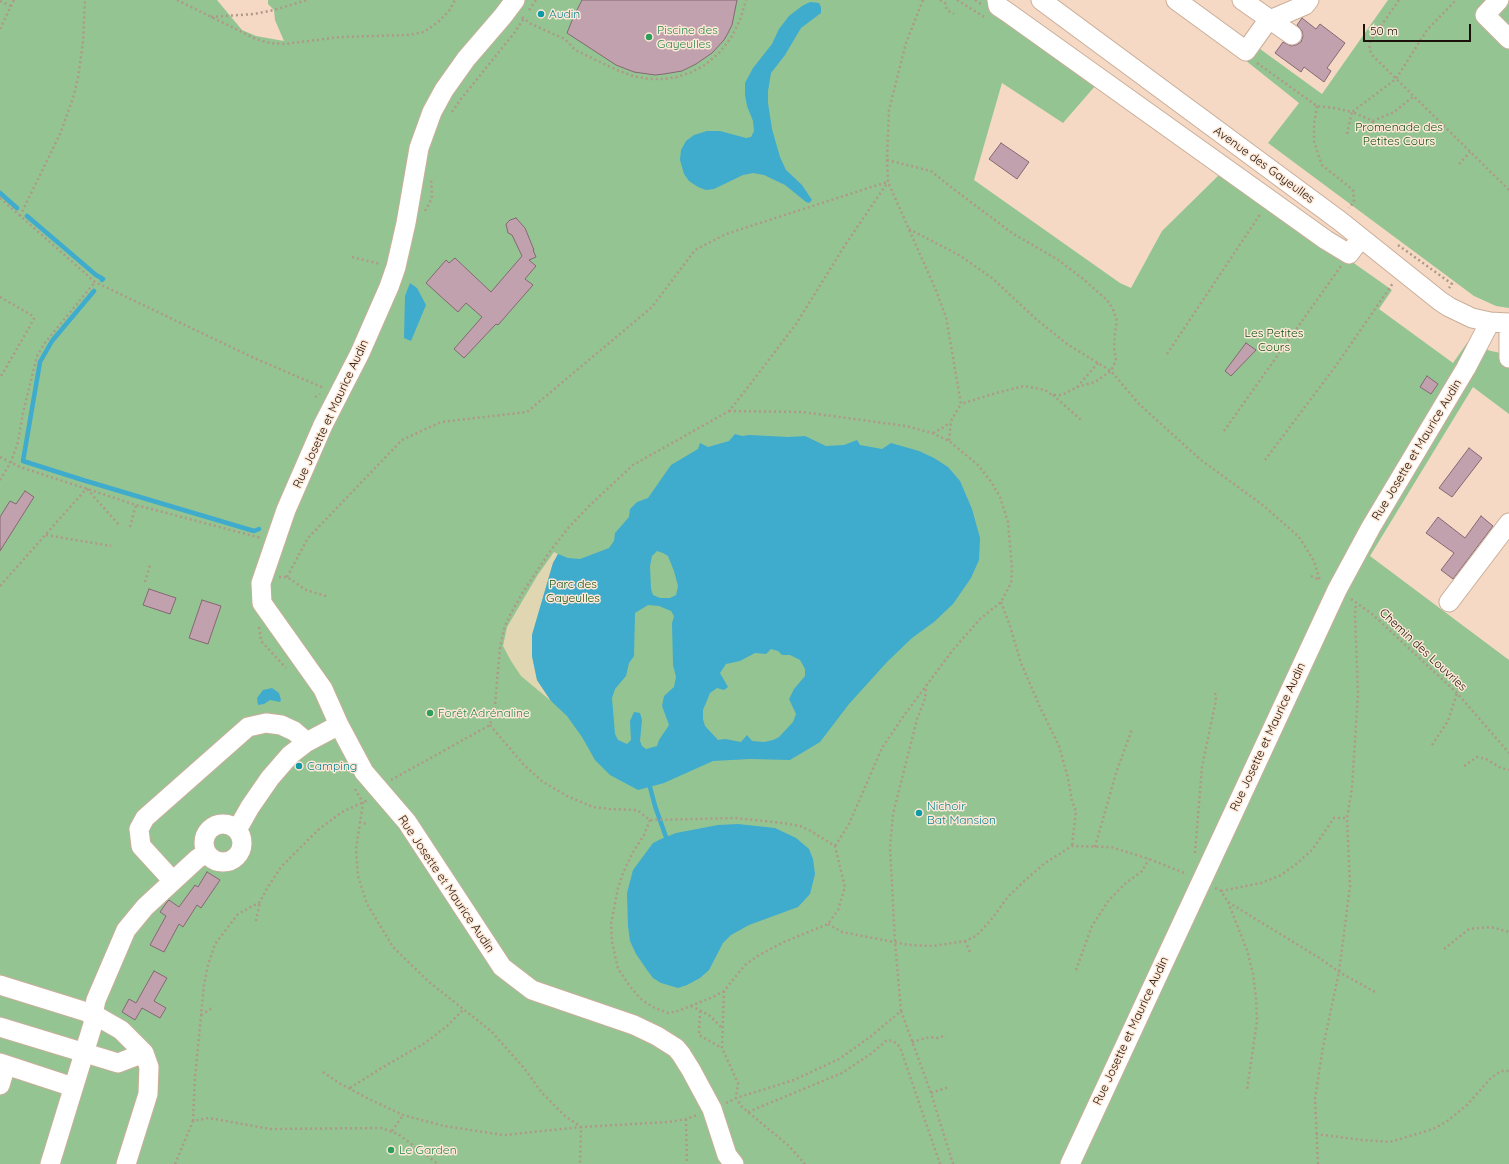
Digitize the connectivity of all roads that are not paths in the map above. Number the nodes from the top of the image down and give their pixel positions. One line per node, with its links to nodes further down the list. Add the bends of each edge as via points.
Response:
1 (997, 0): 11 (street, via 998,6 1349,254)
2 (1040, 0): 11 (street, Avenue des Gayeulles)
3 (1176, 0): 8 (street, via 1246,51)
4 (1242, 0): 8 (street)
5 (1309, 0): 8 (street, via 1305,5)
6 (1499, 0): 10 (street, via 1485,16)
7 (516, 9): 16 (street, Rue Josette et Maurice Audin, via 466,59 432,112 419,148 396,267 383,304 323,425 286,510 261,583 262,603 323,689)
8 (1270, 20): 9 (street)
9 (1292, 35)
10 (1509, 39)
11 (1361, 238): 12 (street, Avenue des Gayeulles, via 1449,307 1472,318)
12 (1503, 323): 13 (street); 32 (street, Rue Josette et Maurice Audin, via 1466,368 1337,590)
13 (1509, 358)
14 (1509, 523): 15 (street)
15 (1449, 602)
16 (339, 725): 17 (street); 29 (street, Rue Josette et Maurice Audin, via 364,772 407,822 502,967 532,990 634,1025 676,1048 712,1109)
17 (307, 742): 18 (street, via 290,755 270,778); 20 (street, via 294,731 281,725 266,723 248,727 145,818 138,829 141,846)
18 (237, 830): 19 (street, via 225,824 215,825 209,829 204,840); 19 (street, via 242,839 241,849 236,858 220,862)
19 (206, 853): 20 (street)
20 (173, 881): 22 (street, via 145,907 126,930)
21 (0, 985): 22 (street)
22 (92, 1014): 24 (street, via 93,1024); 25 (street, via 121,1030)
23 (0, 1027): 24 (street)
24 (84, 1053): 25 (street, via 118,1063); 28 (street)
25 (144, 1053): 31 (street, via 149,1067 148,1094)
26 (3, 1064): 27 (street); 28 (street)
27 (0, 1085)
28 (73, 1087): 30 (street)
29 (728, 1161)
30 (50, 1164)
31 (126, 1164)
32 (1070, 1164)

